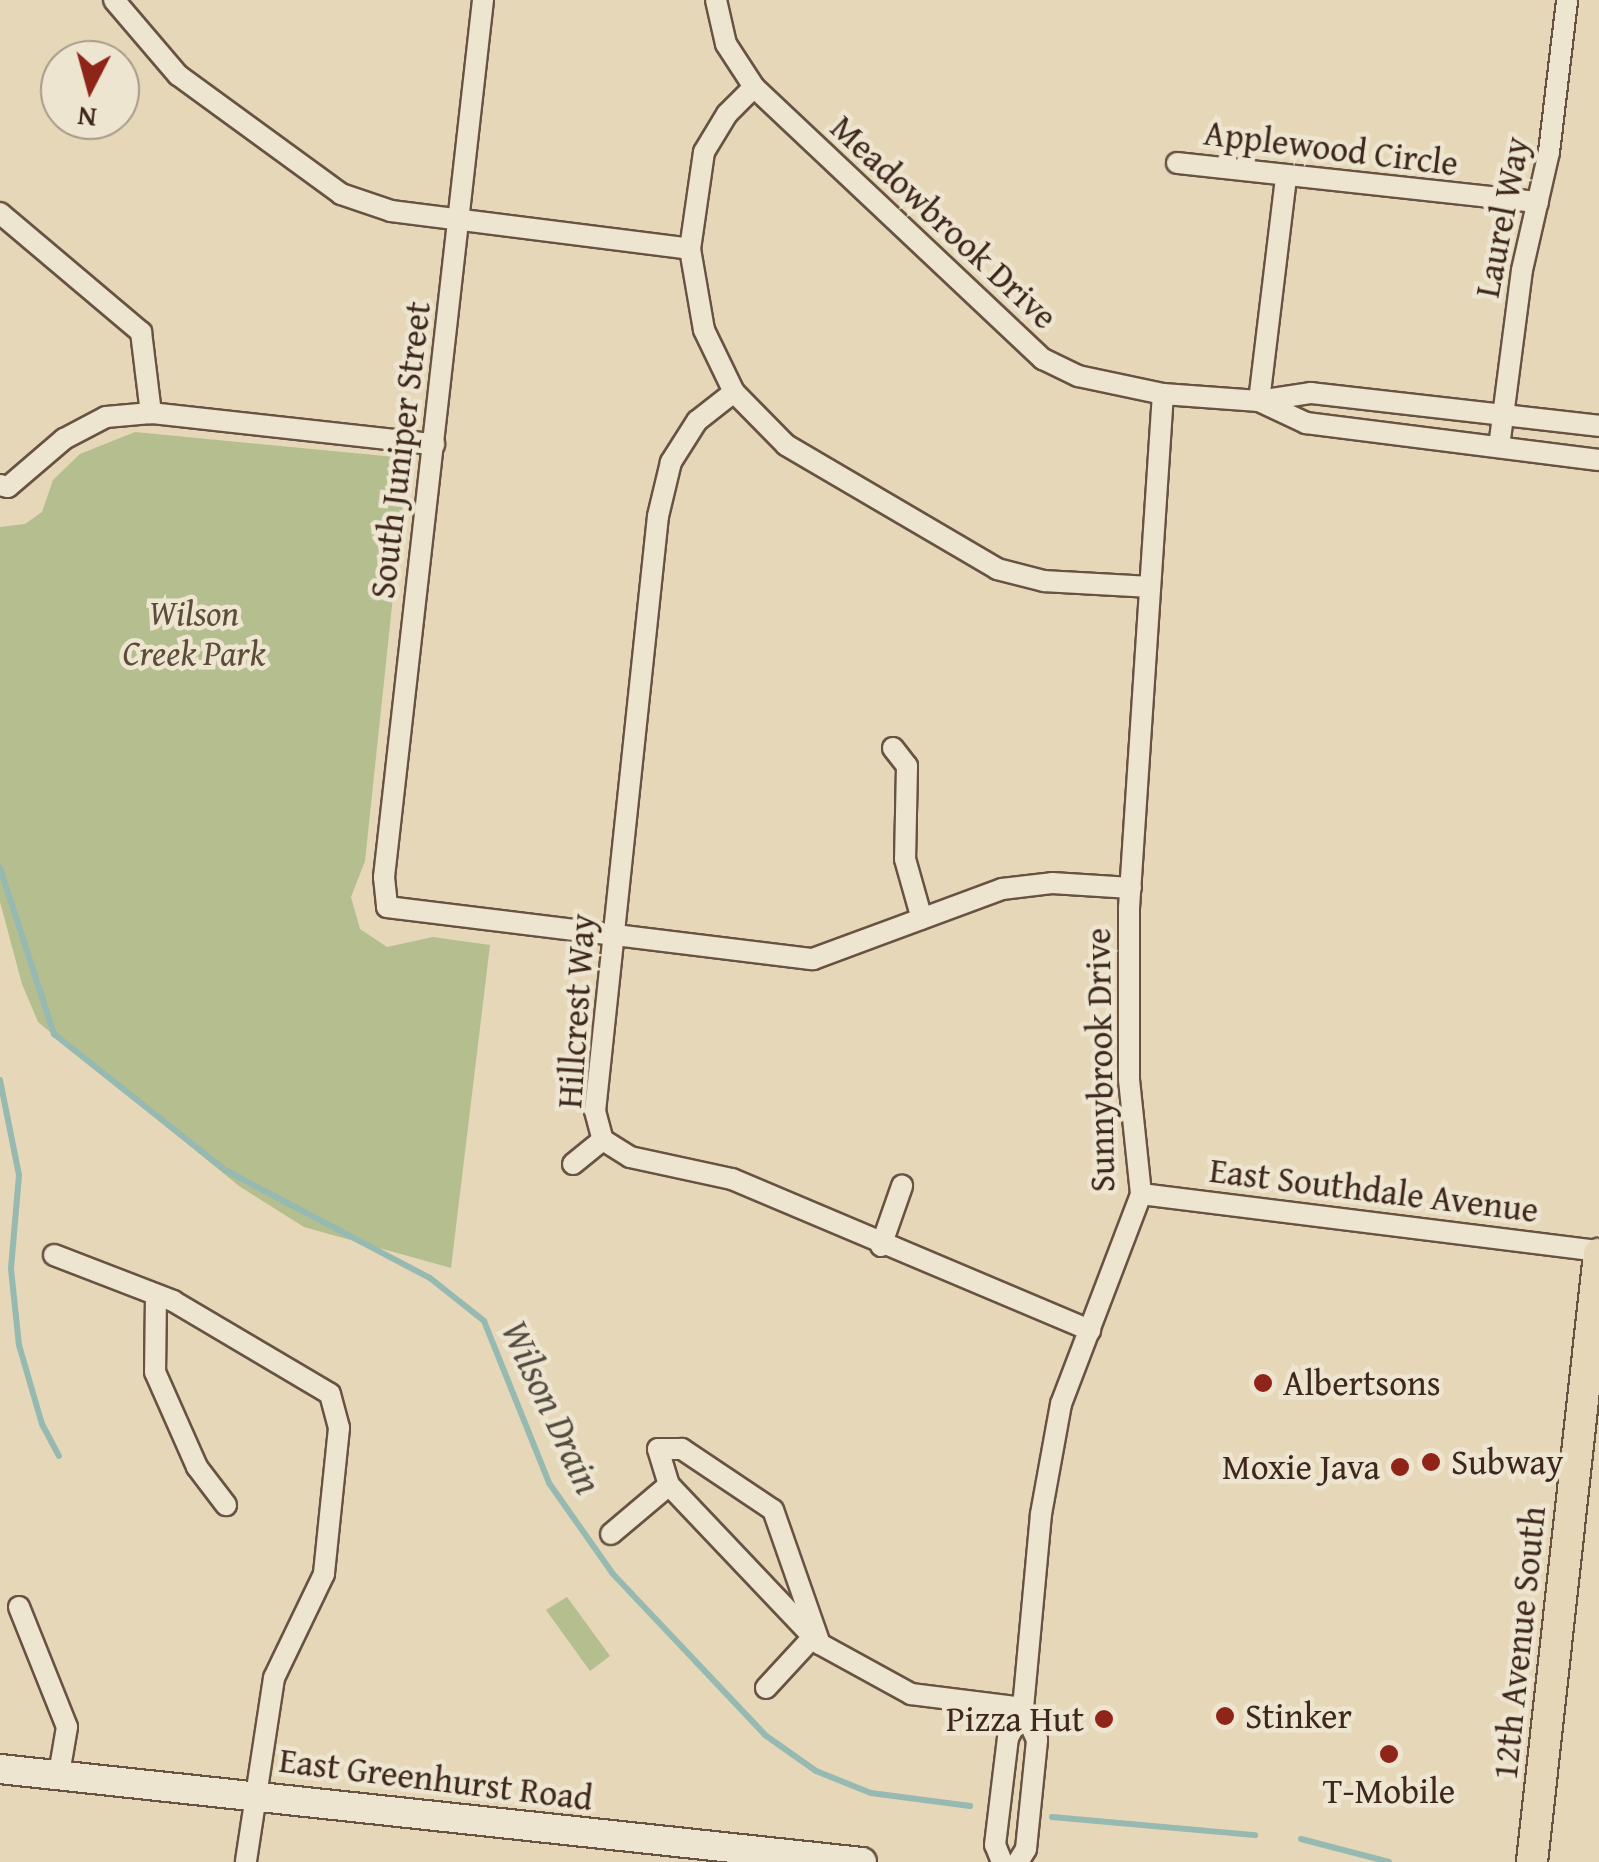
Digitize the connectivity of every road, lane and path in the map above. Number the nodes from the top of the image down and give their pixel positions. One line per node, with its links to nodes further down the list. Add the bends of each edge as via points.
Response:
1 (114, 0): 10 (street, via 178,75 302,170 341,194 391,212)
2 (484, 0): 10 (street, South Juniper Street)
3 (716, 0): 5 (street, Meadowbrook Drive, via 726,44)
4 (1567, 0): 8 (street, Laurel Way)
5 (754, 86): 11 (street, via 704,152); 13 (street, Meadowbrook Drive, via 1043,359 1111,388)
6 (1177, 163): 7 (street, Applewood Circle)
7 (1286, 179): 8 (street, Applewood Circle); 14 (street)
8 (1538, 202): 16 (street, Laurel Way)
9 (0, 213): 15 (street, via 141,332)
10 (460, 222): 11 (street); 18 (street, South Juniper Street)
11 (690, 249): 12 (street, via 704,330)
12 (734, 392): 22 (street, via 786,445 997,569 1044,581); 26 (street, Hillcrest Way, via 697,421 671,462 658,516)
13 (1163, 394): 14 (street, Meadowbrook Drive); 22 (street, Sunnybrook Drive)
14 (1259, 401): 16 (street, Meadowbrook Drive, via 1311,393); 19 (street, Meadowbrook Drive, via 1306,423)
15 (151, 413): 18 (street); 21 (street, via 106,417 64,439 8,488)
16 (1502, 415): 17 (street, Meadowbrook Drive); 19 (street, Laurel Way)
17 (1599, 426)
18 (434, 444): 26 (street, South Juniper Street, via 384,877 387,907)
19 (1499, 447): 20 (street, Meadowbrook Drive)
20 (1599, 460)
21 (0, 485)
22 (1150, 587): 24 (street, Sunnybrook Drive)
23 (892, 748): 25 (street, via 908,766 905,859)
24 (1131, 888): 25 (street, via 1021,885); 30 (street, Sunnybrook Drive, via 1130,1079)
25 (922, 919): 26 (street, via 813,959)
26 (612, 939): 27 (street, Hillcrest Way, via 596,1111)
27 (602, 1140): 28 (street); 31 (street, Hillcrest Way, via 630,1156 732,1179)
28 (573, 1164)
29 (902, 1186): 31 (street)
30 (1141, 1194): 32 (street, East Southdale Avenue); 35 (street, Sunnybrook Drive)
31 (881, 1246): 35 (street, Hillcrest Way)
32 (1599, 1252): 50 (main road, 12th Avenue South)
33 (54, 1255): 34 (street)
34 (156, 1295): 37 (street, via 155,1372 197,1466); 45 (street, via 330,1394 339,1428 324,1574 274,1678)
35 (1090, 1330): 42 (street, Sunnybrook Drive, via 1061,1404 1041,1514)
36 (669, 1485): 38 (street); 40 (street); 40 (street, via 658,1450 682,1449 774,1510)
37 (226, 1505)
38 (611, 1534)
39 (19, 1607): 44 (street, via 67,1726)
40 (816, 1640): 41 (street); 42 (street, via 911,1694)
41 (766, 1688)
42 (1023, 1708): 48 (street, Sunnybrook Drive, via 1008,1738 995,1845); 49 (street, Sunnybrook Drive, via 1037,1740 1026,1849)
43 (0, 1769): 44 (main road, East Greenhurst Road)
44 (59, 1774): 45 (main road, East Greenhurst Road)
45 (255, 1796): 46 (street); 47 (main road, East Greenhurst Road)
46 (246, 1862)
47 (862, 1862)
48 (1002, 1862)
49 (1018, 1862)
50 (1532, 1862)

